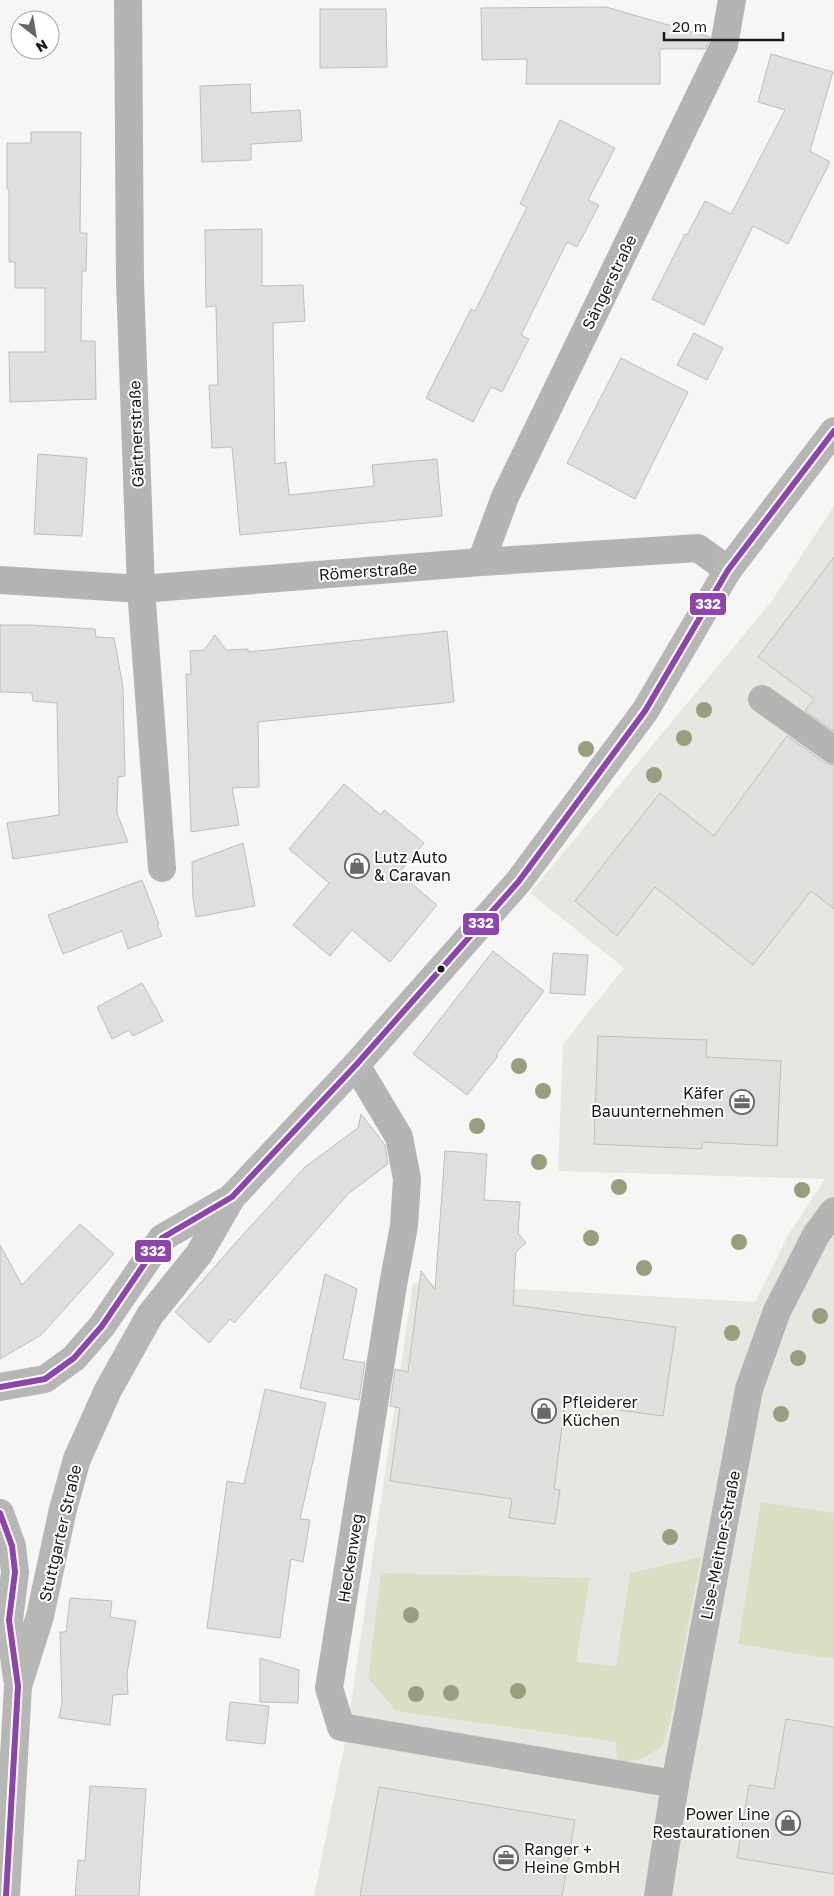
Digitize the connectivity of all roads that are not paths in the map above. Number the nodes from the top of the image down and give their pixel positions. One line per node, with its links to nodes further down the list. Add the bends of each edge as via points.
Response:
1 (128, 0): 7 (street, Gärtnerstraße, via 130,280)
2 (732, 0): 4 (street, Sängerstraße, via 724,45 505,497)
3 (834, 431): 5 (main road, Stuttgarter Straße)
4 (481, 562): 5 (street, Römerstraße, via 698,548); 7 (street, Römerstraße)
5 (728, 570): 11 (main road, Stuttgarter Straße, via 645,711 520,881)
6 (0, 580): 7 (street, Römerstraße)
7 (141, 589): 10 (street, Gärtnerstraße)
8 (762, 699): 9 (street)
9 (834, 750)
10 (162, 868)
11 (356, 1065): 12 (main road, Stuttgarter Straße); 17 (street, Heckenweg, via 399,1137 407,1179 404,1226 329,1688 341,1727)
12 (232, 1197): 14 (main road, via 162,1238 102,1326 74,1358 45,1379); 16 (main road, Stuttgarter Straße, via 199,1254 150,1315 108,1390 77,1459 40,1616)
13 (834, 1211): 17 (street, Lise-Meitner-Straße, via 816,1235 777,1311 749,1389)
14 (0, 1387)
15 (0, 1513): 16 (main road, via 12,1546 15,1572 9,1620)
16 (18, 1686): 18 (main road, Stuttgarter Straße)
17 (675, 1784): 19 (street, Lise-Meitner-Straße)
18 (6, 1896)
19 (658, 1896)

